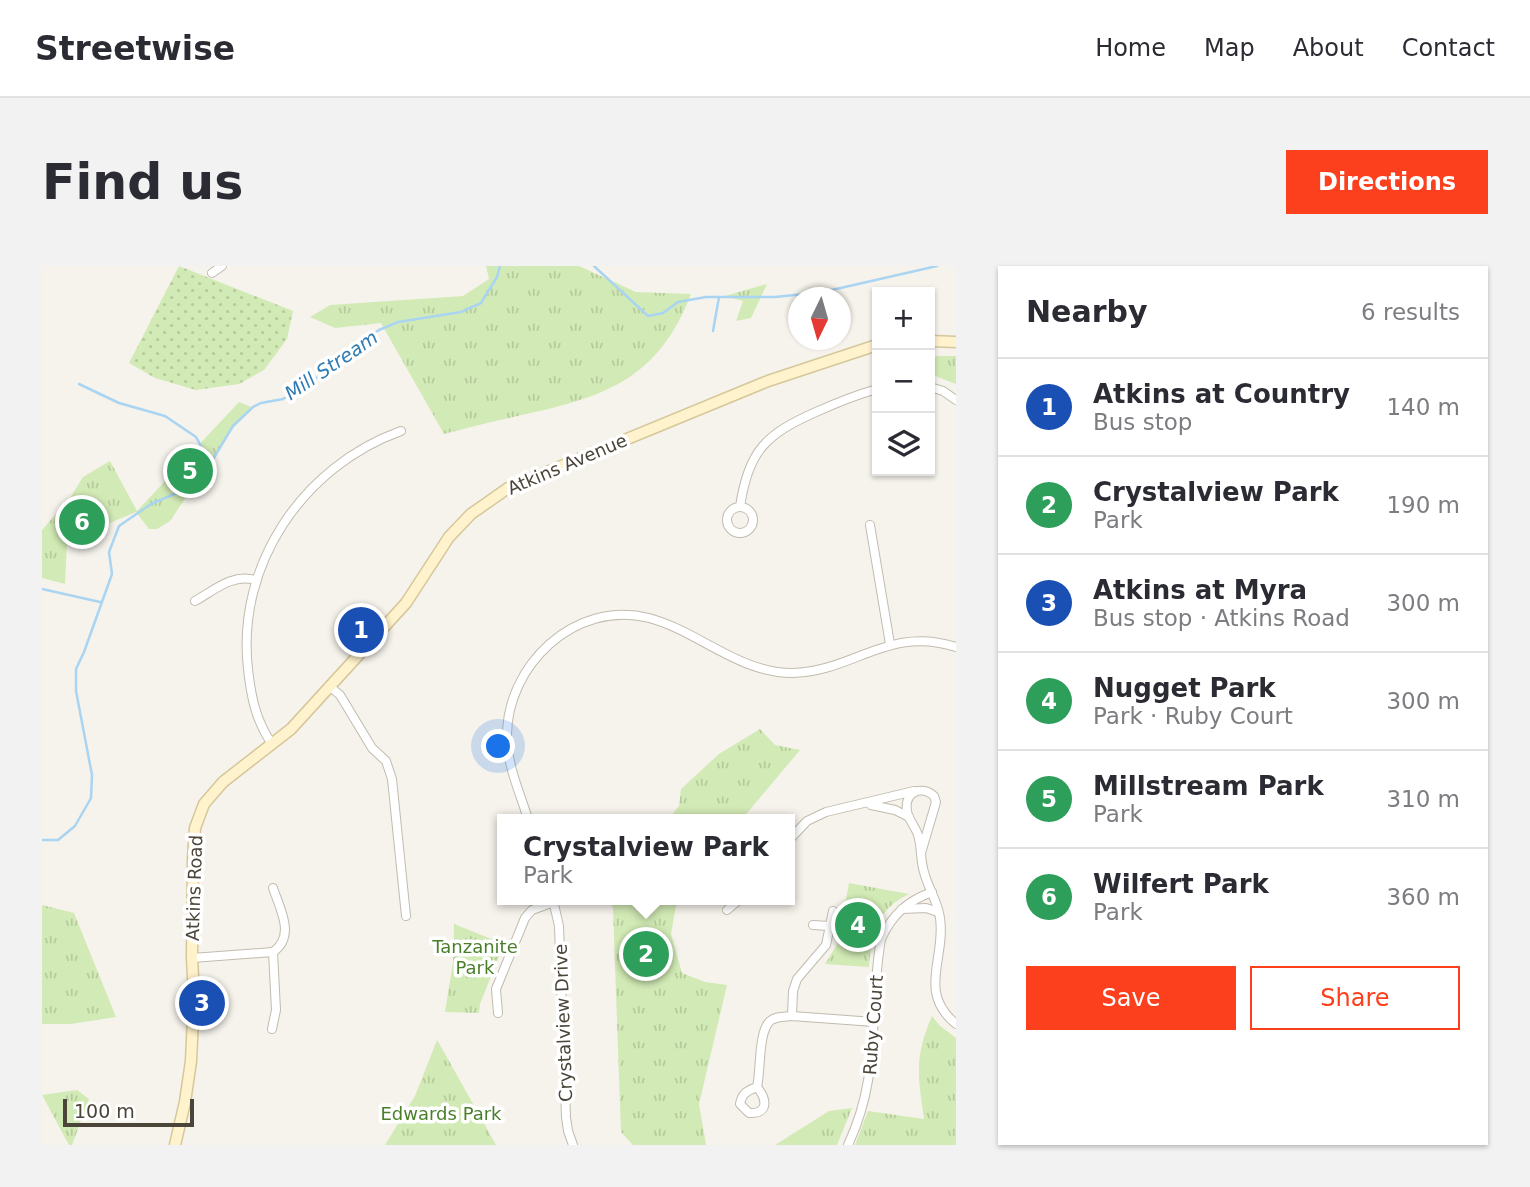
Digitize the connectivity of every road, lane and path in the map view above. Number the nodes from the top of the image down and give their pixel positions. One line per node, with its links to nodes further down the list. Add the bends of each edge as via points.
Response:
1 (222, 266): 2 (street)
2 (212, 272)
3 (935, 341): 4 (street)
4 (956, 342)
5 (872, 347): 16 (street, Atkins Avenue, via 768,381 508,488 471,514 449,537 406,603)
6 (935, 389): 8 (street)
7 (872, 390): 10 (street, via 784,426 754,457)
8 (956, 400)
9 (401, 431): 12 (street, via 354,455 314,486 283,524)
10 (740, 507)
11 (870, 525): 14 (street)
12 (255, 580): 13 (street, via 236,579); 17 (street, via 246,636 247,662 259,722)
13 (195, 601)
14 (890, 644): 15 (street, via 924,640); 20 (street, via 817,670 791,673 765,670 646,617 619,616 578,625 545,647 530,664 511,702 508,757)
15 (956, 647)
16 (329, 686): 17 (street, Atkins Road); 33 (street, via 386,761)
17 (272, 744): 37 (street, Atkins Road, via 223,782 204,804 195,828)
18 (915, 791): 19 (street); 21 (street, via 907,802); 23 (street, via 929,792 936,802)
19 (861, 804): 21 (street, via 884,806); 22 (street, via 826,812)
20 (526, 814)
21 (909, 817): 23 (street)
22 (795, 833)
23 (921, 853): 25 (street)
24 (273, 888): 36 (street, via 286,923 285,936)
25 (932, 892): 29 (street, Ruby Court); 32 (street)
26 (544, 905): 38 (street, via 525,918 496,989)
27 (555, 905): 45 (street, Crystalview Drive, via 566,1118)
28 (734, 905): 30 (street)
29 (902, 909): 32 (street); 40 (street, Ruby Court, via 881,939)
30 (727, 911)
31 (832, 911): 35 (street)
32 (939, 912): 41 (street, via 935,993 939,1006)
33 (406, 916)
34 (813, 925): 35 (street)
35 (829, 926): 39 (street, via 826,945 797,979)
36 (273, 952): 37 (street); 42 (street)
37 (192, 958): 44 (street, Atkins Road, via 191,1061)
38 (498, 1013)
39 (792, 1016): 40 (street); 43 (street, via 778,1017 766,1027)
40 (874, 1022): 46 (street, Ruby Court, via 868,1088)
41 (956, 1024)
42 (272, 1028)
43 (757, 1087)
44 (175, 1145)
45 (573, 1145)
46 (848, 1145)

